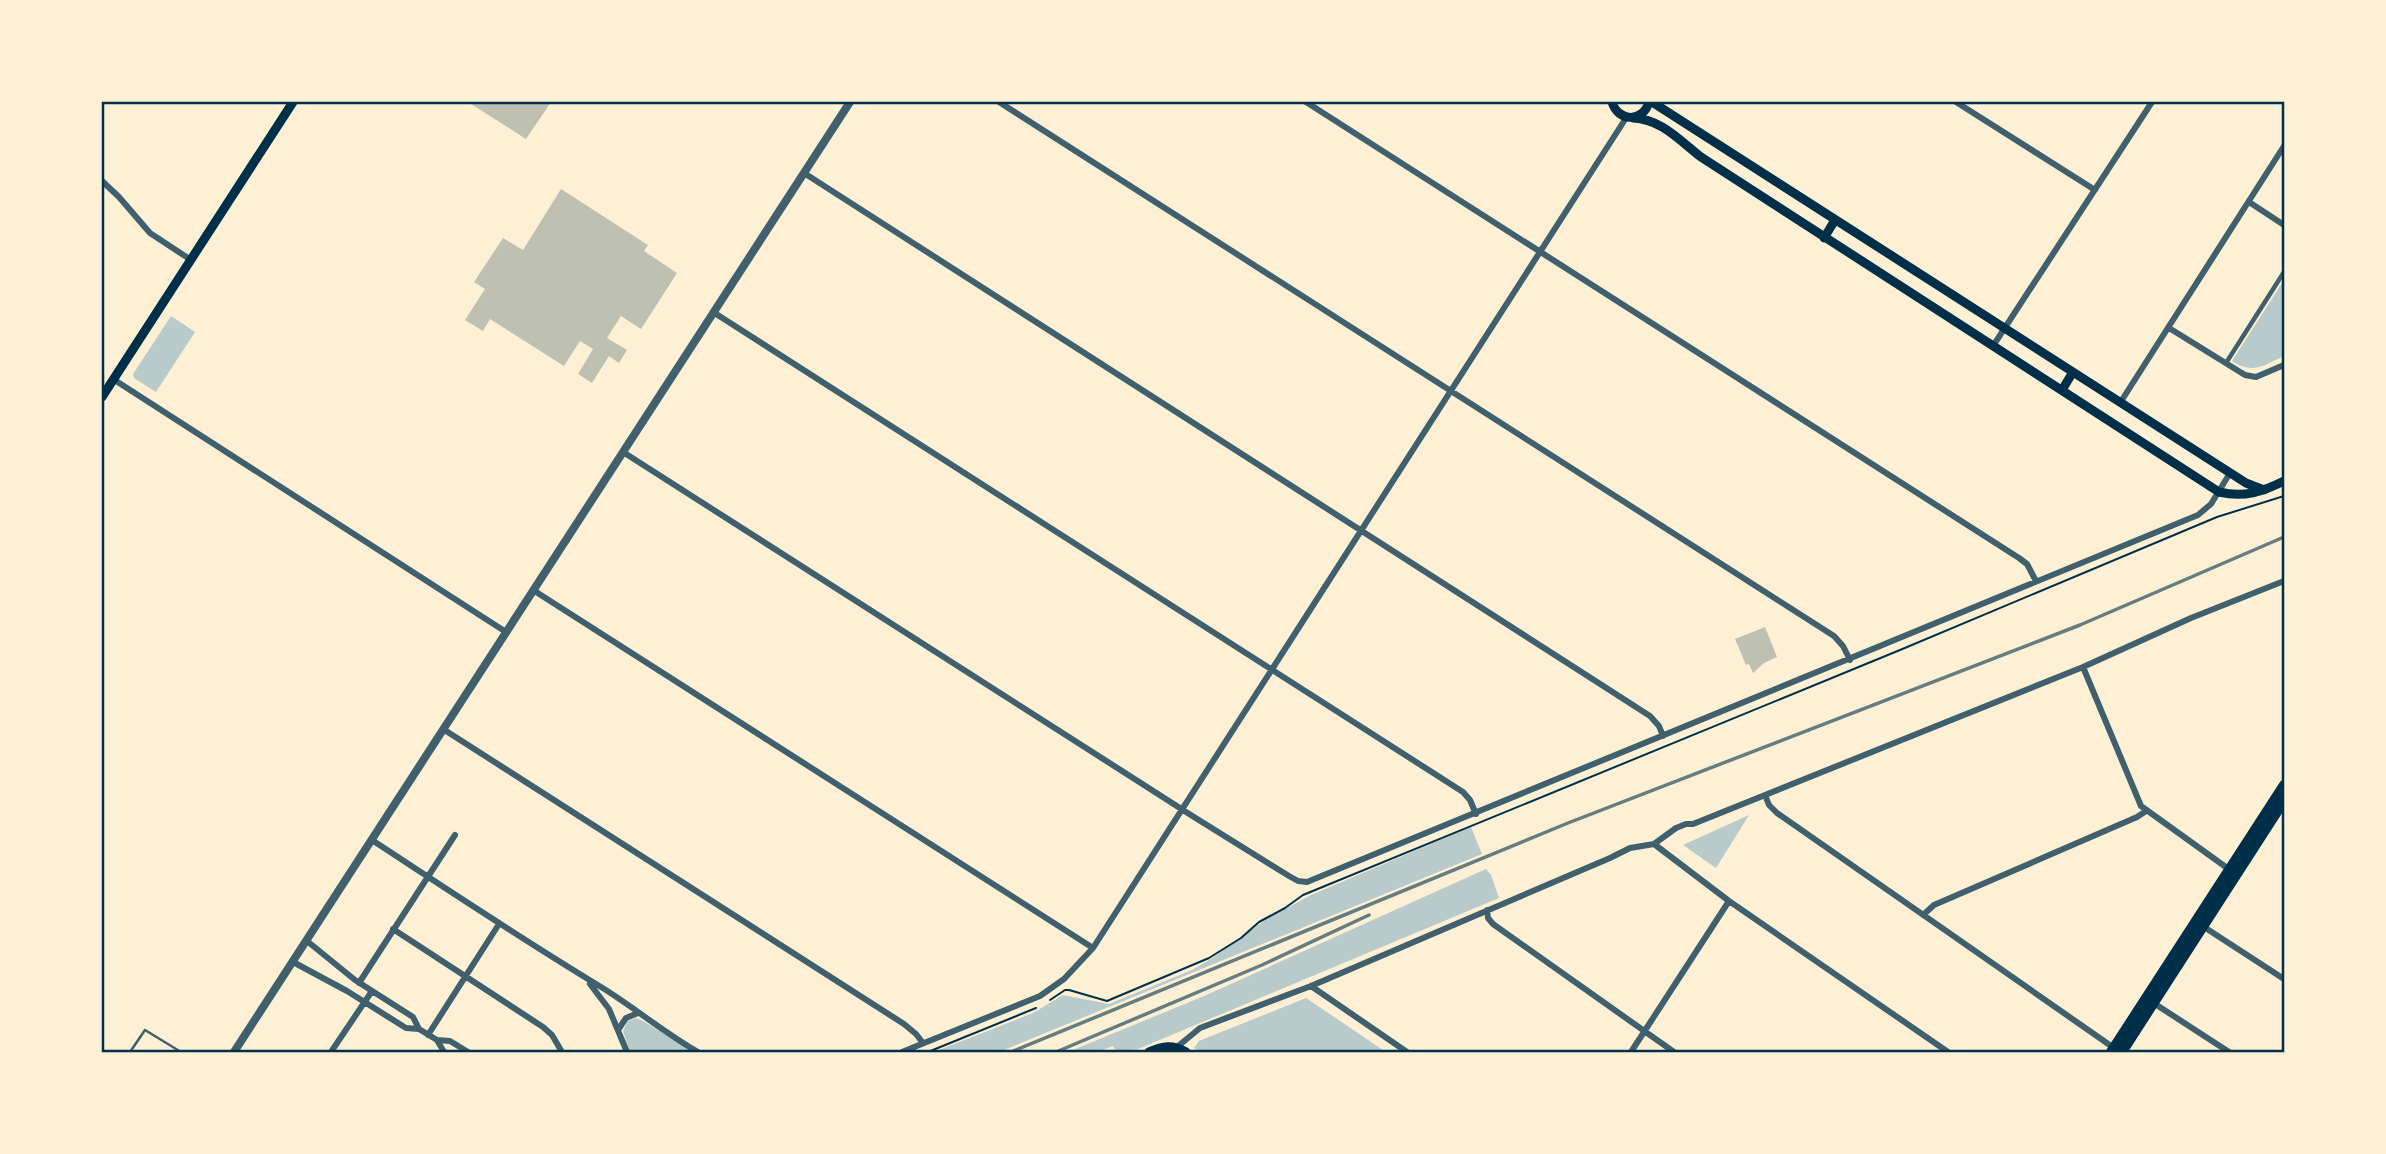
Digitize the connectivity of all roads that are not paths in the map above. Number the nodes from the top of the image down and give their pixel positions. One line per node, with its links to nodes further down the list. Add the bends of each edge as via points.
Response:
1 (293, 102): 19 (main road)
2 (850, 102): 11 (street)
3 (999, 102): 30 (street)
4 (1306, 102): 18 (street)
5 (1612, 102): 9 (main road, via 1616,112)
6 (1650, 102): 9 (main road, via 1644,112); 15 (main road)
7 (1956, 102): 13 (street)
8 (2152, 102): 13 (street)
9 (1630, 118): 17 (main road, via 1661,125 1701,157); 18 (street)
10 (2284, 146): 14 (street)
11 (804, 173): 21 (street); 38 (street)
12 (102, 181): 19 (street, via 150,233)
13 (2095, 190): 22 (street)
14 (2249, 202): 16 (street); 23 (street)
15 (1835, 220): 17 (main road); 22 (main road)
16 (2284, 225)
17 (1824, 238): 24 (main road)
18 (1540, 252): 30 (street); 39 (street, via 2019,558)
19 (191, 260): 28 (main road)
20 (2284, 272): 25 (street)
21 (713, 312): 33 (street); 45 (street)
22 (2005, 328): 24 (street); 27 (main road)
23 (2169, 328): 25 (street); 32 (street)
24 (1993, 346): 29 (main road)
25 (2225, 364): 26 (street, via 2256,377)
26 (2284, 365)
27 (2073, 372): 29 (main road); 32 (main road)
28 (113, 379): 31 (main road); 42 (street)
29 (2062, 390): 37 (main road)
30 (1451, 391): 38 (street); 43 (street, via 1833,636)
31 (102, 397)
32 (2120, 402): 34 (main road)
33 (624, 452): 41 (street); 51 (street)
34 (2230, 473): 36 (main road); 37 (street)
35 (2284, 481): 36 (main road)
36 (2265, 490): 37 (main road, via 2240,495)
37 (2219, 492): 39 (street, via 2198,515)
38 (1362, 531): 45 (street); 47 (street, via 1650,716)
39 (2036, 581): 43 (street)
40 (2284, 581): 44 (street)
41 (533, 590): 42 (street); 66 (street)
42 (506, 632): 46 (street)
43 (1850, 660): 47 (street)
44 (2082, 667): 49 (street); 52 (street)
45 (1272, 670): 51 (street); 53 (street, via 1463,792)
46 (443, 729): 55 (street); 82 (street, via 904,1024)
47 (1663, 736): 53 (street)
48 (2284, 787): 57 (main road)
49 (1765, 795): 56 (street, via 1686,824); 61 (street, via 1777,813)
50 (2284, 802): 57 (main road)
51 (1183, 810): 53 (street, via 1289,876 1307,882); 66 (street)
52 (2146, 811): 57 (street); 61 (street, via 1934,905)
53 (1476, 814)
54 (455, 835): 58 (street)
55 (372, 840): 58 (street); 65 (street)
56 (1654, 844): 59 (street); 60 (street, via 1630,848)
57 (2233, 872): 63 (main road); 74 (main road)
58 (428, 877): 62 (street); 64 (street)
59 (1729, 901): 79 (street); 100 (street)
60 (1486, 910): 72 (street); 79 (street, via 1493,924)
61 (1923, 915): 84 (street)
62 (499, 924): 68 (street); 69 (street)
63 (2204, 927): 70 (street); 74 (main road)
64 (393, 929): 68 (street); 71 (street)
65 (307, 941): 67 (street); 71 (street)
66 (1093, 948): 82 (street, via 1064,979 1040,996)
67 (293, 962): 75 (street); 87 (street)
68 (466, 976): 80 (street); 91 (street, via 543,1027)
69 (584, 979): 76 (street); 78 (street, via 603,999)
70 (2284, 979)
71 (359, 983): 73 (street)
72 (1311, 985): 83 (street, via 1200,1028); 97 (street)
73 (372, 991): 75 (street); 77 (street, via 413,1017)
74 (2150, 1001): 84 (main road); 101 (street)
75 (365, 1002): 77 (street, via 406,1028); 88 (street)
76 (638, 1013): 78 (street, via 626,1018); 93 (street)
77 (419, 1029): 80 (street)
78 (618, 1030): 92 (street)
79 (1645, 1032): 98 (street); 99 (street)
80 (428, 1035): 81 (street)
81 (437, 1040): 89 (street); 90 (street, via 450,1041)
82 (923, 1043): 94 (street)
83 (1177, 1047): 95 (main road); 96 (main road)
84 (2116, 1051)
85 (130, 1052): 86 (lane, via 145,1030)
86 (181, 1052)
87 (234, 1052)
88 (331, 1052)
89 (444, 1052)
90 (468, 1052)
91 (562, 1052)
92 (628, 1052)
93 (698, 1052)
94 (902, 1052)
95 (1149, 1052)
96 (1186, 1052)
97 (1407, 1052)
98 (1632, 1052)
99 (1675, 1052)
100 (1948, 1052)
101 (2230, 1052)

